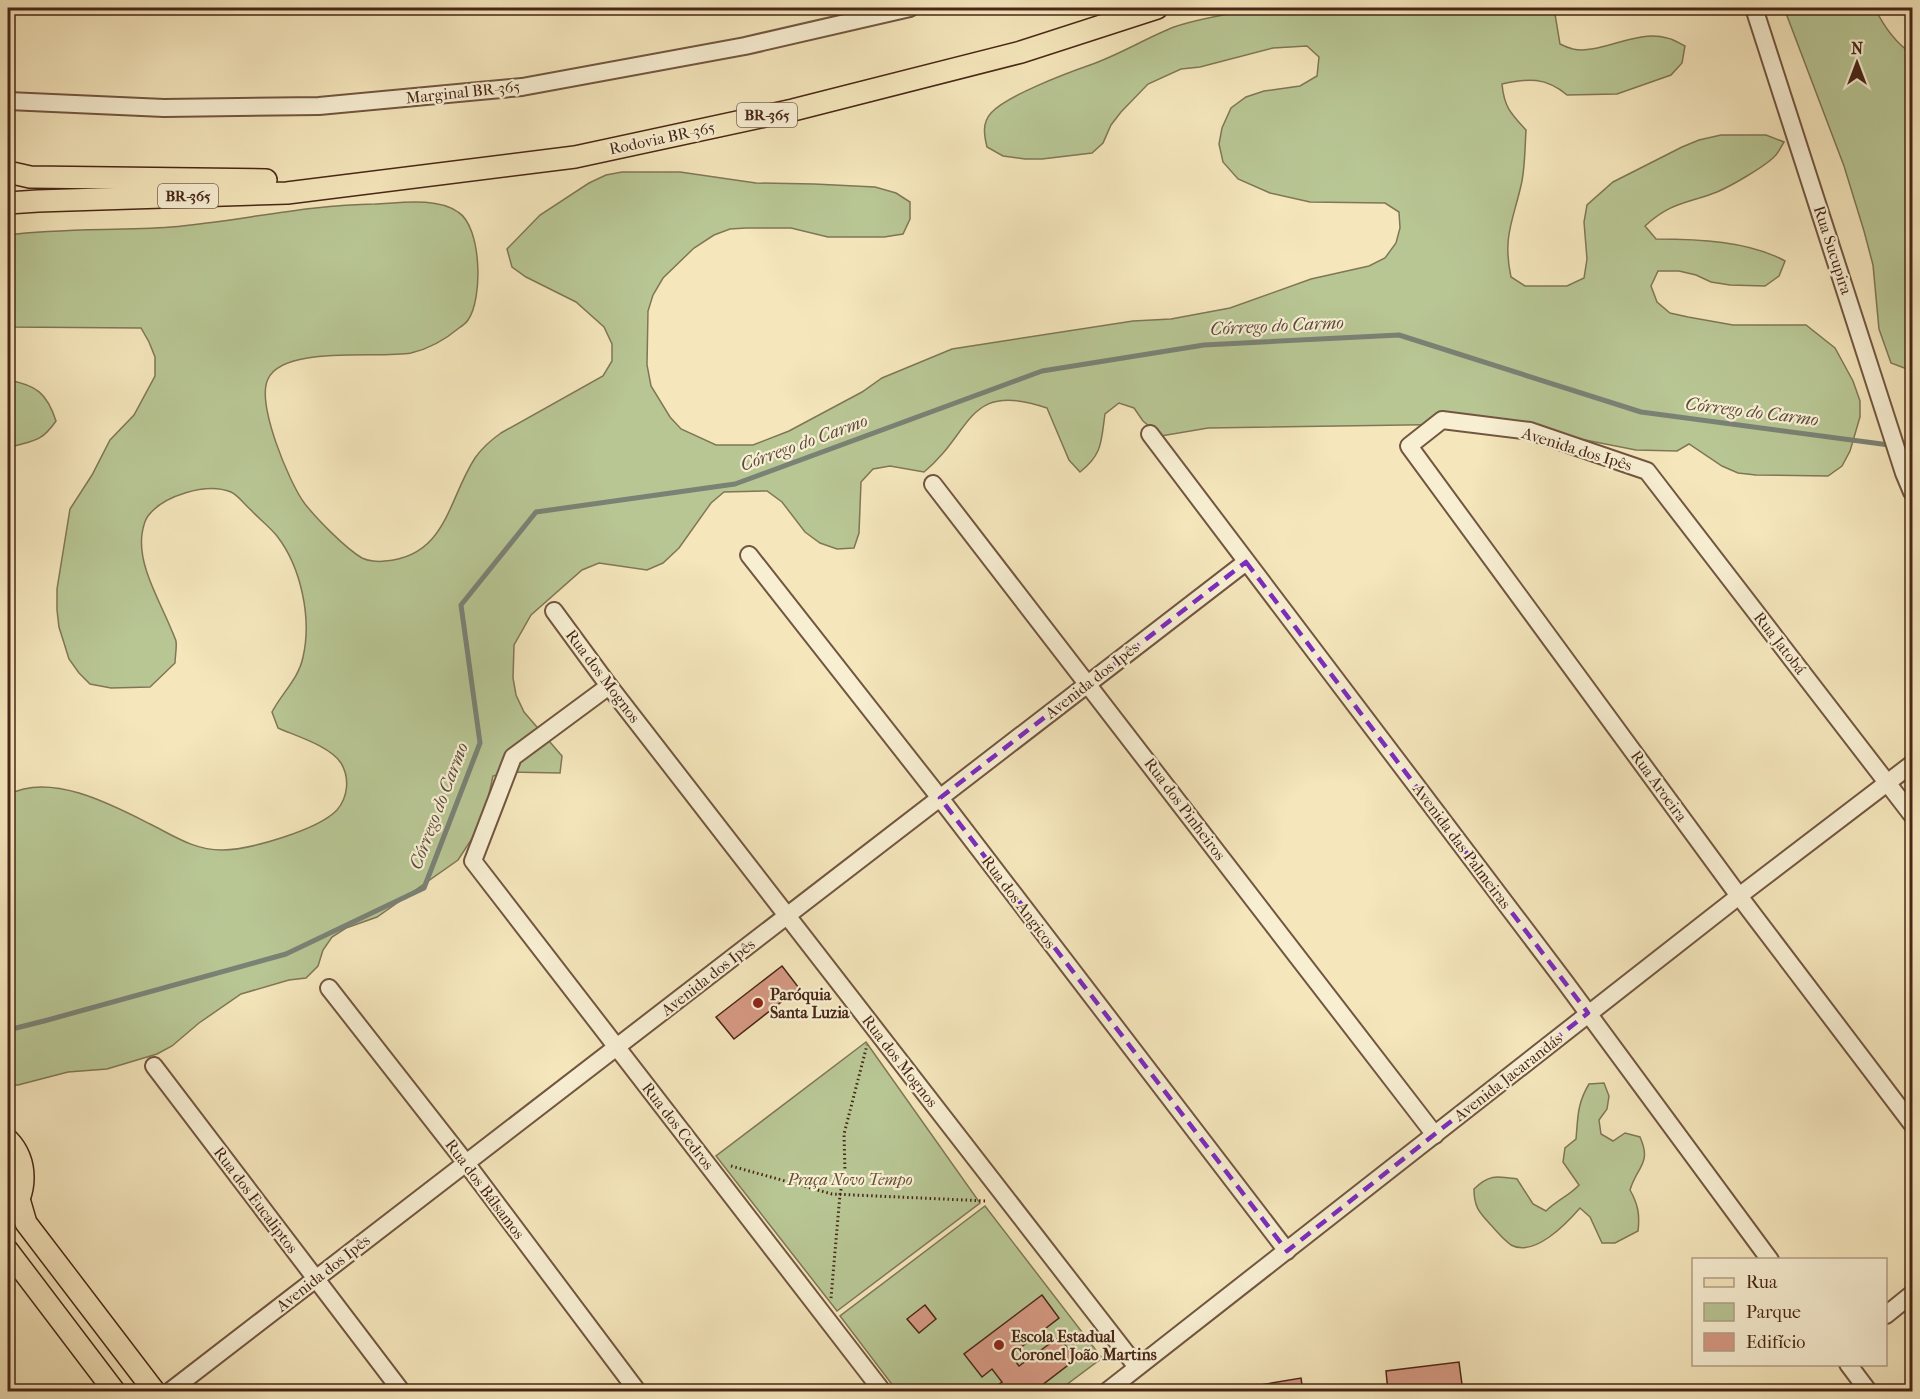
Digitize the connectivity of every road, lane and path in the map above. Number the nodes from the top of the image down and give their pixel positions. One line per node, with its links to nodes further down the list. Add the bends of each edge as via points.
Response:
1 (910, 8): 4 (street, Marginal BR-365, via 745,46 522,87 319,106 164,108)
2 (1157, 8): 6 (main road, Rodovia BR-365 / BR-365, via 1020,52 782,112 575,157)
3 (1754, 8): 12 (street, Rua Sucupira)
4 (8, 101)
5 (8, 172): 6 (main road, Rodovia BR-365 / BR-365, via 30,177)
6 (369, 181): 7 (main road, Rodovia BR-365 / BR-365, via 287,193)
7 (8, 203)
8 (1150, 434): 14 (street, Avenida das Palmeiras)
9 (1409, 446): 10 (street, Avenida dos Ipês, via 1442,420 1530,431); 22 (street, Rua Aroeira)
10 (1647, 471): 19 (street, Rua Jatobá)
11 (933, 484): 16 (street, Rua dos Pinheiros)
12 (1912, 492)
13 (749, 555): 20 (street, Rua dos Angicos)
14 (1246, 562): 16 (street, Avenida dos Ipês); 25 (street, Avenida das Palmeiras)
15 (554, 611): 17 (street, Rua dos Mognos)
16 (1089, 683): 20 (street, Avenida dos Ipês); 30 (street, Rua dos Pinheiros)
17 (609, 686): 23 (street, Rua dos Mognos); 27 (street, Rua dos Cedros, via 513,757 473,861)
18 (1912, 764): 19 (street, Avenida Jacarandás)
19 (1888, 783): 21 (street, Rua Jatobá); 22 (street, Avenida Jacarandás)
20 (940, 798): 23 (street, Avenida dos Ipês); 38 (street, Rua dos Angicos)
21 (1912, 815)
22 (1739, 896): 25 (street, Avenida Jacarandás); 29 (street, Rua Aroeira)
23 (787, 915): 26 (street, Rua dos Mognos); 27 (street, Avenida dos Ipês)
24 (329, 988): 33 (street, Rua dos Bálsamos)
25 (1588, 1013): 30 (street, Avenida Jacarandás); 39 (street, Avenida das Palmeiras)
26 (872, 1025): 34 (path, via 844,1134 845,1172); 35 (street, Rua dos Mognos)
27 (617, 1047): 32 (street, Rua dos Cedros); 33 (street, Avenida dos Ipês)
28 (153, 1066): 40 (street, Rua dos Eucaliptos)
29 (1912, 1124)
30 (1435, 1135): 38 (street, Avenida Jacarandás)
31 (8, 1140): 36 (main road, via 22,1163 24,1181)
32 (703, 1158): 34 (path); 43 (street, Rua dos Cedros)
33 (466, 1163): 40 (street, Avenida dos Ipês); 50 (street, Rua dos Bálsamos)
34 (840, 1194): 35 (path); 43 (path)
35 (1009, 1202): 45 (street, Rua dos Mognos)
36 (13, 1207): 47 (main road)
37 (8, 1251): 46 (main road)
38 (1287, 1251): 45 (street, Avenida Jacarandás)
39 (1769, 1258)
40 (316, 1279): 48 (street, Avenida dos Ipês); 49 (street, Rua dos Eucaliptos)
41 (1912, 1294): 42 (street)
42 (1887, 1314)
43 (829, 1321): 51 (street, Rua dos Cedros)
44 (1849, 1366): 53 (street)
45 (1137, 1367): 52 (street, Avenida Jacarandás)
46 (115, 1392)
47 (155, 1392)
48 (169, 1392)
49 (402, 1392)
50 (638, 1392)
51 (883, 1392)
52 (1106, 1392)
53 (1869, 1392)

